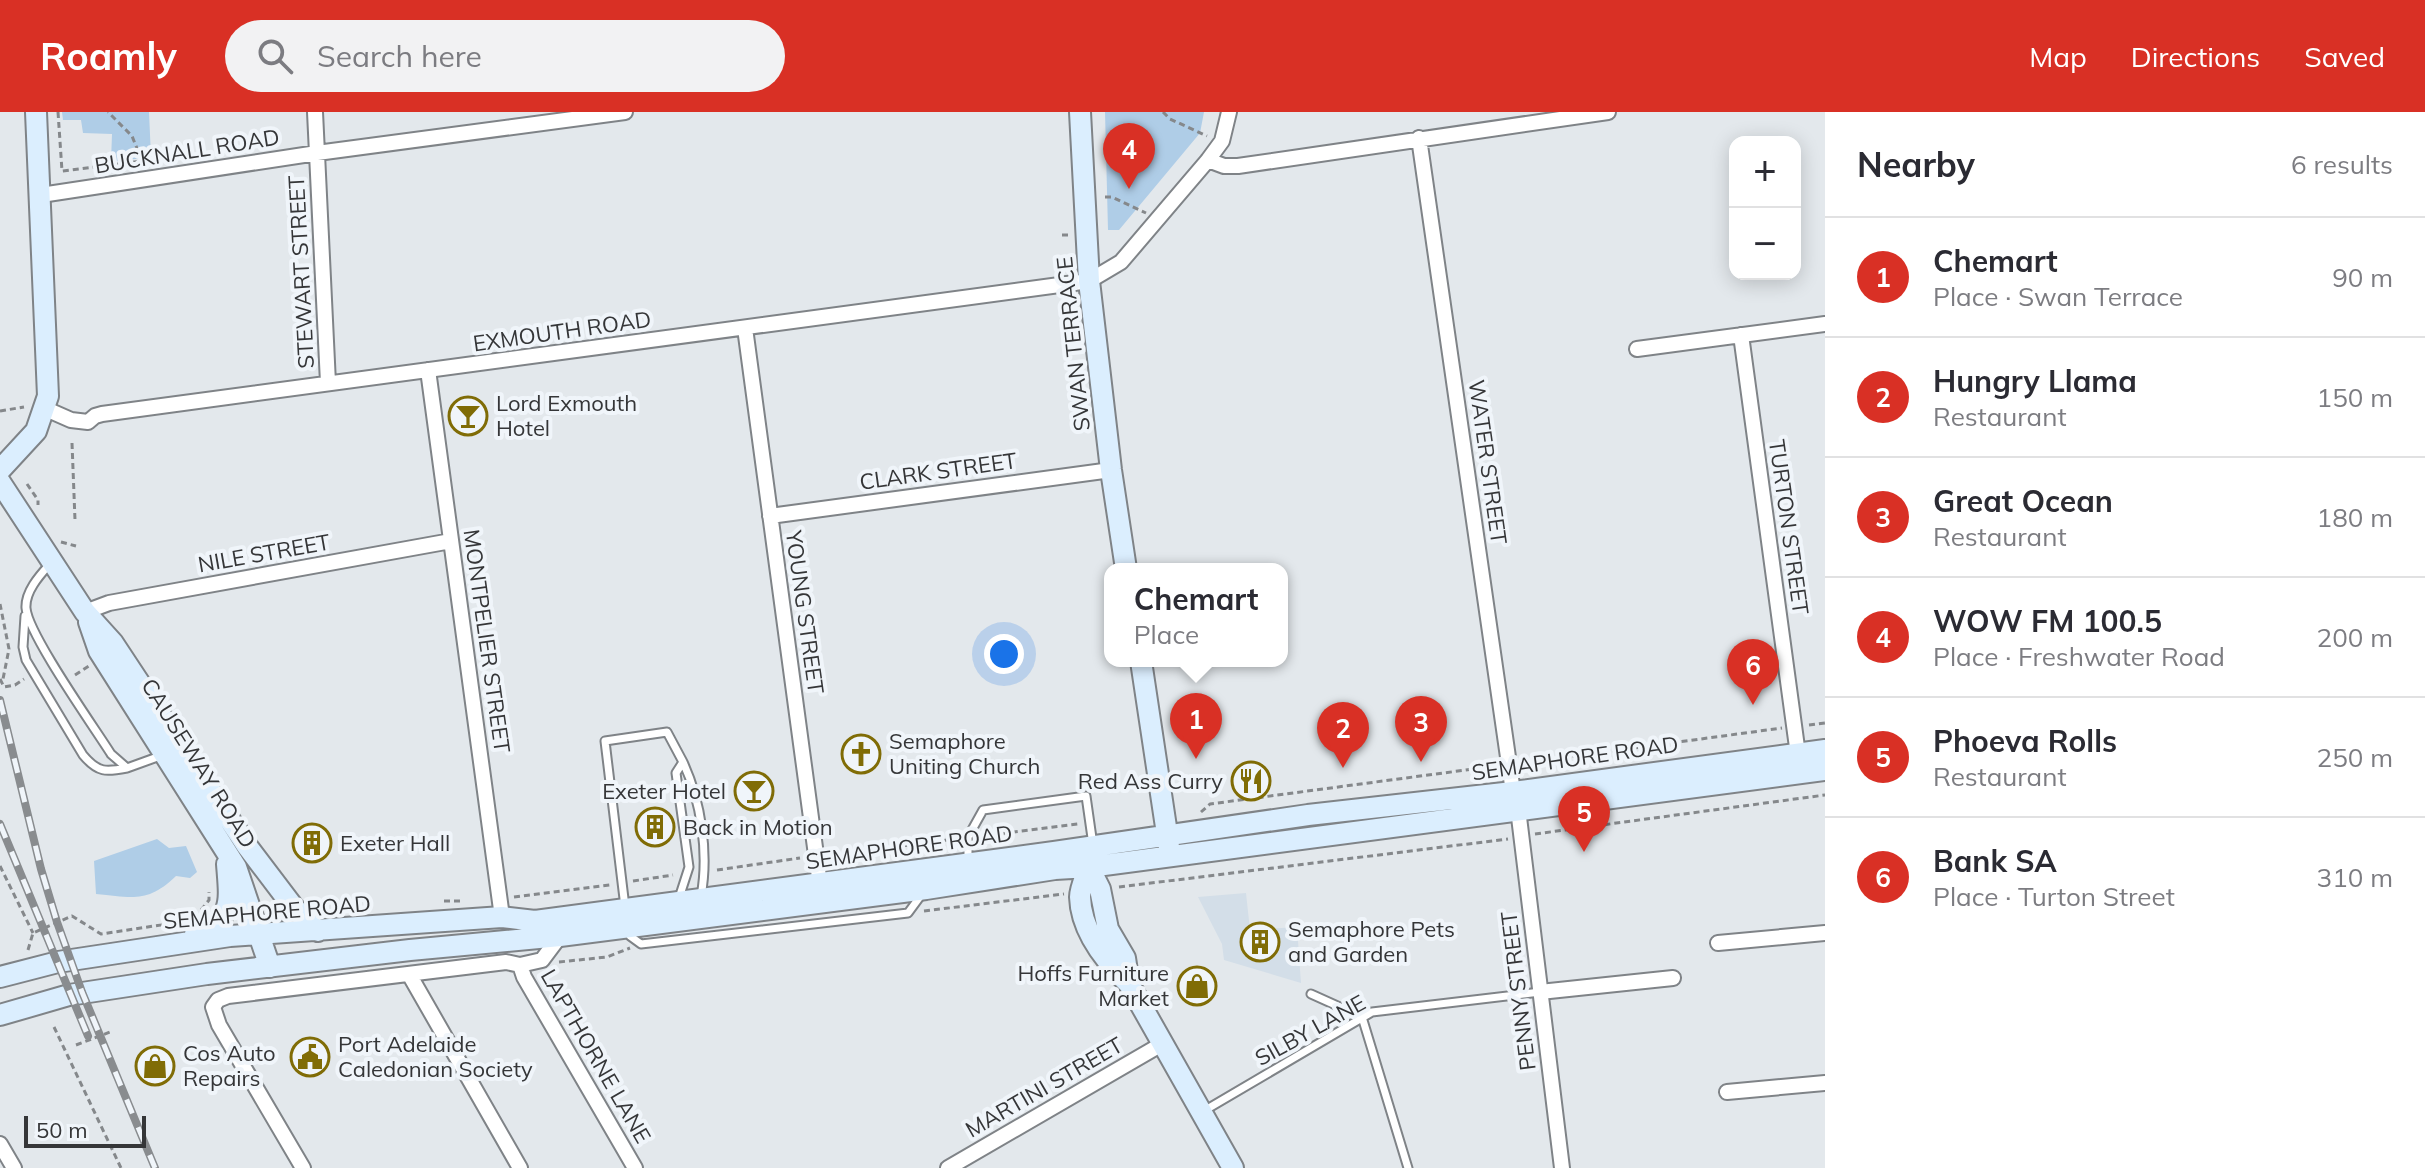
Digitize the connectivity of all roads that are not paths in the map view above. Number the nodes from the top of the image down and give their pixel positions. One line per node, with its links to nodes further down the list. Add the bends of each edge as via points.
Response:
1 (36, 112): 10 (main road)
2 (315, 112): 8 (street, STEWART STREET)
3 (625, 112): 8 (street, BUCKNALL ROAD)
4 (1080, 112): 11 (main road, SWAN TERRACE)
5 (1229, 112): 9 (street, via 1222,141)
6 (1608, 112): 7 (street)
7 (1419, 138): 9 (street, via 1238,166); 35 (street, WATER STREET)
8 (317, 153): 10 (street, BUCKNALL ROAD); 17 (street, STEWART STREET)
9 (1208, 160): 11 (street, via 1121,262)
10 (41, 195): 18 (main road, via 49,382)
11 (1089, 281): 13 (street, EXMOUTH ROAD); 20 (main road, SWAN TERRACE)
12 (1825, 324): 14 (street)
13 (745, 328): 16 (street, EXMOUTH ROAD); 22 (street, YOUNG STREET)
14 (1741, 335): 15 (street); 32 (street, TURTON STREET)
15 (1637, 349)
16 (428, 370): 17 (street, EXMOUTH ROAD); 23 (street, MONTPELIER STREET)
17 (328, 383): 18 (street, EXMOUTH ROAD, via 102,414 88,422)
18 (38, 407): 19 (main road, via 26,444)
19 (0, 470)
20 (1111, 470): 22 (street, CLARK STREET); 25 (main road, SWAN TERRACE)
21 (0, 482): 24 (main road, CAUSEWAY ROAD)
22 (770, 516): 45 (street, YOUNG STREET)
23 (451, 541): 27 (street, NILE STREET, via 109,603); 48 (street, MONTPELIER STREET)
24 (52, 561): 26 (lane); 27 (main road, CAUSEWAY ROAD)
25 (1125, 563)
26 (25, 606): 33 (lane, via 29,622 111,754); 33 (lane, via 26,660 93,767 109,772)
27 (85, 612): 29 (main road, CAUSEWAY ROAD, via 113,643)
28 (1142, 667): 39 (main road)
29 (172, 750): 33 (lane); 38 (main road, CAUSEWAY ROAD); 40 (main road, CAUSEWAY ROAD)
30 (1825, 750): 32 (main road, SEMAPHORE ROAD)
31 (683, 762): 47 (lane, via 695,787 705,872); 49 (lane, via 676,773 688,873); 50 (lane, via 667,732 605,741)
32 (1799, 764): 34 (main road, SEMAPHORE ROAD); 35 (main road, SEMAPHORE ROAD)
33 (127, 768)
34 (1825, 770)
35 (1516, 800): 36 (main road, SEMAPHORE ROAD); 37 (main road, SEMAPHORE ROAD); 66 (street, PENNY STREET)
36 (1308, 815): 37 (main road); 39 (main road, SEMAPHORE ROAD)
37 (1311, 836): 39 (main road, SEMAPHORE ROAD)
38 (247, 846): 51 (main road); 52 (main road, CAUSEWAY ROAD)
39 (1169, 846): 41 (main road, SEMAPHORE ROAD); 41 (main road, SEMAPHORE ROAD, via 1118,843)
40 (227, 857): 52 (main road, CAUSEWAY ROAD); 56 (main road, via 228,899 219,922)
41 (1091, 857): 42 (main road); 43 (lane, via 1086,796 983,810 968,837); 46 (main road); 65 (main road, via 1103,914 1125,958)
42 (1054, 861): 43 (main road, SEMAPHORE ROAD); 46 (main road)
43 (970, 872): 44 (main road, SEMAPHORE ROAD); 45 (main road, SEMAPHORE ROAD)
44 (926, 889): 45 (main road, SEMAPHORE ROAD); 50 (lane, via 908,913 641,944 630,936)
45 (820, 892): 47 (main road, SEMAPHORE ROAD); 49 (main road, SEMAPHORE ROAD)
46 (1076, 894): 65 (main road, via 1106,961)
47 (700, 898): 49 (main road, SEMAPHORE ROAD)
48 (501, 908): 50 (main road, SEMAPHORE ROAD, via 535,921); 51 (main road, SEMAPHORE ROAD)
49 (680, 910): 50 (main road, SEMAPHORE ROAD)
50 (626, 917): 54 (main road, SEMAPHORE ROAD)
51 (318, 931): 52 (main road, SEMAPHORE ROAD)
52 (263, 933): 56 (main road, SEMAPHORE ROAD); 59 (main road, CAUSEWAY ROAD)
53 (1825, 933): 55 (street)
54 (560, 936): 57 (main road, SEMAPHORE ROAD); 58 (street, via 542,960)
55 (1718, 943)
56 (169, 944): 63 (main road, SEMAPHORE ROAD)
57 (410, 950): 59 (main road, SEMAPHORE ROAD); 60 (street)
58 (520, 965): 60 (street); 79 (street, LAPTHORNE LANE)
59 (270, 967): 61 (main road, SEMAPHORE ROAD)
60 (428, 971): 62 (street)
61 (207, 974): 68 (street); 69 (main road, SEMAPHORE ROAD, via 69,995)
62 (409, 974): 68 (street); 78 (street)
63 (0, 977)
64 (1673, 978): 66 (street)
65 (1129, 984): 71 (main road)
66 (1540, 992): 70 (lane, SILBY LANE); 83 (street, PENNY STREET)
67 (1311, 994): 70 (lane)
68 (228, 996): 77 (street, via 218,1000 214,1015)
69 (0, 1015)
70 (1362, 1017): 74 (lane, SILBY LANE); 82 (lane)
71 (1162, 1044): 74 (main road); 80 (street, MARTINI STREET)
72 (1825, 1083): 73 (street)
73 (1727, 1092)
74 (1202, 1113): 81 (main road)
75 (0, 1144): 76 (street)
76 (14, 1168)
77 (303, 1168)
78 (520, 1168)
79 (635, 1168)
80 (948, 1168)
81 (1233, 1168)
82 (1408, 1168)
83 (1562, 1168)

